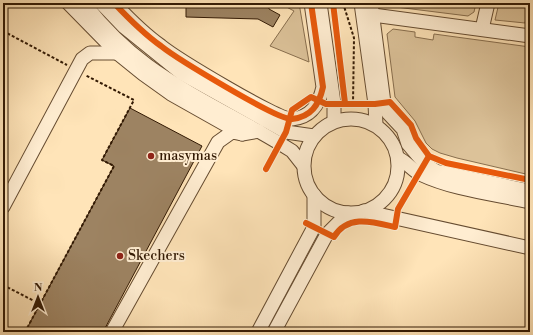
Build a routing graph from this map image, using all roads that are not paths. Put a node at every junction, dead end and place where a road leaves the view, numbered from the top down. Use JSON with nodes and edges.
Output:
{"nodes":[{"id":1,"x":84,"y":3,"type":"edge"},
{"id":2,"x":101,"y":3,"type":"edge"},
{"id":3,"x":114,"y":3,"type":"edge"},
{"id":4,"x":311,"y":3,"type":"edge"},
{"id":5,"x":320,"y":3,"type":"edge"},
{"id":6,"x":361,"y":3,"type":"edge"},
{"id":7,"x":488,"y":3,"type":"edge"},
{"id":8,"x":66,"y":4,"type":"edge"},
{"id":9,"x":372,"y":9,"type":"edge"},
{"id":10,"x":93,"y":29,"type":"junction"},
{"id":11,"x":482,"y":29,"type":"junction"},
{"id":12,"x":530,"y":35,"type":"edge"},
{"id":13,"x":90,"y":53,"type":"junction"},
{"id":14,"x":116,"y":53,"type":"junction"},
{"id":15,"x":325,"y":71,"type":"junction"},
{"id":16,"x":381,"y":71,"type":"junction"},
{"id":17,"x":372,"y":82,"type":"junction"},
{"id":18,"x":261,"y":106,"type":"junction"},
{"id":19,"x":268,"y":121,"type":"junction"},
{"id":20,"x":334,"y":122,"type":"junction"},
{"id":21,"x":376,"y":125,"type":"junction"},
{"id":22,"x":259,"y":131,"type":"junction"},
{"id":23,"x":242,"y":134,"type":"junction"},
{"id":24,"x":314,"y":136,"type":"junction"},
{"id":25,"x":398,"y":158,"type":"junction"},
{"id":26,"x":304,"y":165,"type":"junction"},
{"id":27,"x":468,"y":178,"type":"junction"},
{"id":28,"x":450,"y":185,"type":"junction"},
{"id":29,"x":530,"y":191,"type":"edge"},
{"id":30,"x":314,"y":195,"type":"junction"},
{"id":31,"x":530,"y":202,"type":"edge"},
{"id":32,"x":3,"y":207,"type":"edge"},
{"id":33,"x":364,"y":211,"type":"junction"},
{"id":34,"x":348,"y":213,"type":"junction"},
{"id":35,"x":530,"y":248,"type":"edge"},
{"id":36,"x":112,"y":332,"type":"edge"},
{"id":37,"x":258,"y":332,"type":"edge"},
{"id":38,"x":274,"y":332,"type":"edge"}],
"edges":[{"from":1,"to":22,"type":"street"},
{"from":2,"to":19,"type":"street"},
{"from":3,"to":18,"type":"street"},
{"from":4,"to":15,"type":"street"},
{"from":5,"to":15,"type":"street"},
{"from":6,"to":17,"type":"street"},
{"from":7,"to":11,"type":"street"},
{"from":8,"to":10,"type":"street"},
{"from":9,"to":11,"type":"street"},
{"from":9,"to":16,"type":"street"},
{"from":10,"to":13,"type":"street"},
{"from":10,"to":14,"type":"street"},
{"from":11,"to":12,"type":"street"},
{"from":13,"to":14,"type":"street"},
{"from":13,"to":32,"type":"street"},
{"from":14,"to":23,"type":"street"},
{"from":15,"to":18,"type":"street"},
{"from":15,"to":20,"type":"street"},
{"from":16,"to":17,"type":"street"},
{"from":16,"to":27,"type":"street"},
{"from":17,"to":21,"type":"street"},
{"from":18,"to":19,"type":"street"},
{"from":19,"to":24,"type":"street"},
{"from":20,"to":21,"type":"street"},
{"from":20,"to":24,"type":"street"},
{"from":21,"to":25,"type":"street"},
{"from":22,"to":23,"type":"street"},
{"from":22,"to":26,"type":"street"},
{"from":23,"to":36,"type":"street"},
{"from":24,"to":26,"type":"street"},
{"from":25,"to":28,"type":"street"},
{"from":25,"to":33,"type":"street"},
{"from":26,"to":30,"type":"street"},
{"from":27,"to":28,"type":"street"},
{"from":27,"to":29,"type":"street"},
{"from":28,"to":31,"type":"street"},
{"from":30,"to":34,"type":"street"},
{"from":30,"to":37,"type":"street"},
{"from":33,"to":34,"type":"street"},
{"from":33,"to":35,"type":"street"},
{"from":34,"to":38,"type":"street"}]}
